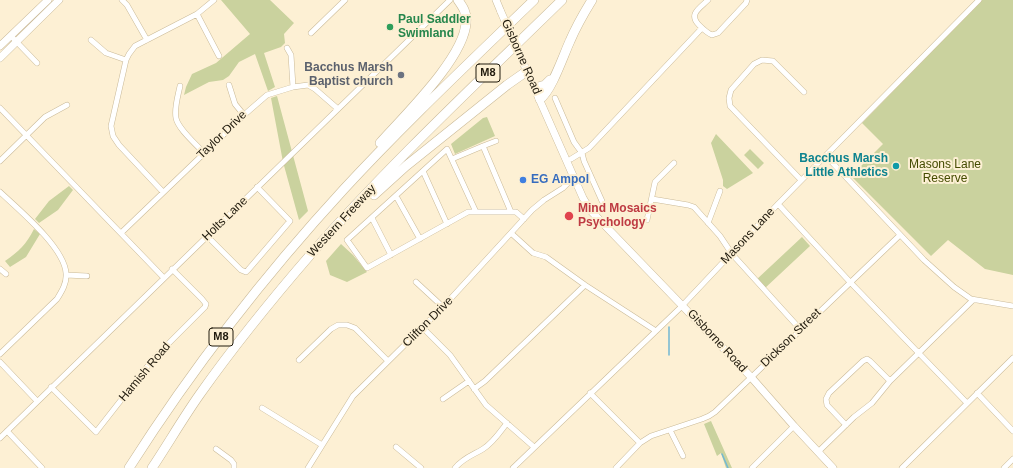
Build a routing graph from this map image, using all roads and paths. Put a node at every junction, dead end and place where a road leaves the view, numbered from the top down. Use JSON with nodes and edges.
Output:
{"nodes":[{"id":1,"x":48,"y":0,"type":"edge"},
{"id":2,"x":122,"y":0,"type":"edge"},
{"id":3,"x":214,"y":0,"type":"edge"},
{"id":4,"x":345,"y":0,"type":"edge"},
{"id":5,"x":450,"y":0,"type":"edge"},
{"id":6,"x":458,"y":0,"type":"edge"},
{"id":7,"x":496,"y":0,"type":"edge"},
{"id":8,"x":534,"y":0,"type":"edge"},
{"id":9,"x":562,"y":0,"type":"edge"},
{"id":10,"x":592,"y":0,"type":"edge"},
{"id":11,"x":708,"y":0,"type":"edge"},
{"id":12,"x":748,"y":0,"type":"edge"},
{"id":13,"x":979,"y":0,"type":"edge"},
{"id":14,"x":56,"y":1,"type":"edge"},
{"id":15,"x":198,"y":14,"type":"junction"},
{"id":16,"x":702,"y":28,"type":"junction"},
{"id":17,"x":311,"y":33,"type":"dead end"},
{"id":18,"x":11,"y":36,"type":"junction"},
{"id":19,"x":91,"y":40,"type":"dead end"},
{"id":20,"x":147,"y":40,"type":"junction"},
{"id":21,"x":17,"y":42,"type":"junction"},
{"id":22,"x":0,"y":46,"type":"edge"},
{"id":23,"x":287,"y":48,"type":"dead end"},
{"id":24,"x":219,"y":56,"type":"dead end"},
{"id":25,"x":0,"y":58,"type":"edge"},
{"id":26,"x":126,"y":60,"type":"junction"},
{"id":27,"x":37,"y":63,"type":"dead end"},
{"id":28,"x":527,"y":71,"type":"junction"},
{"id":29,"x":555,"y":74,"type":"junction"},
{"id":30,"x":229,"y":84,"type":"dead end"},
{"id":31,"x":180,"y":86,"type":"dead end"},
{"id":32,"x":293,"y":87,"type":"junction"},
{"id":33,"x":535,"y":88,"type":"junction"},
{"id":34,"x":804,"y":92,"type":"dead end"},
{"id":35,"x":555,"y":98,"type":"dead end"},
{"id":36,"x":540,"y":99,"type":"junction"},
{"id":37,"x":67,"y":105,"type":"dead end"},
{"id":38,"x":0,"y":108,"type":"edge"},
{"id":39,"x":338,"y":109,"type":"junction"},
{"id":40,"x":244,"y":115,"type":"junction"},
{"id":41,"x":27,"y":135,"type":"junction"},
{"id":42,"x":496,"y":141,"type":"dead end"},
{"id":43,"x":483,"y":146,"type":"junction"},
{"id":44,"x":204,"y":153,"type":"junction"},
{"id":45,"x":582,"y":153,"type":"junction"},
{"id":46,"x":826,"y":156,"type":"junction"},
{"id":47,"x":452,"y":160,"type":"junction"},
{"id":48,"x":569,"y":160,"type":"junction"},
{"id":49,"x":0,"y":161,"type":"edge"},
{"id":50,"x":674,"y":163,"type":"dead end"},
{"id":51,"x":423,"y":171,"type":"junction"},
{"id":52,"x":578,"y":179,"type":"junction"},
{"id":53,"x":802,"y":180,"type":"junction"},
{"id":54,"x":257,"y":187,"type":"junction"},
{"id":55,"x":720,"y":191,"type":"dead end"},
{"id":56,"x":0,"y":192,"type":"edge"},
{"id":57,"x":163,"y":192,"type":"junction"},
{"id":58,"x":396,"y":196,"type":"junction"},
{"id":59,"x":652,"y":199,"type":"junction"},
{"id":60,"x":602,"y":201,"type":"dead end"},
{"id":61,"x":778,"y":204,"type":"junction"},
{"id":62,"x":476,"y":212,"type":"junction"},
{"id":63,"x":511,"y":212,"type":"junction"},
{"id":64,"x":323,"y":213,"type":"junction"},
{"id":65,"x":372,"y":218,"type":"junction"},
{"id":66,"x":524,"y":219,"type":"junction"},
{"id":67,"x":647,"y":220,"type":"dead end"},
{"id":68,"x":708,"y":223,"type":"junction"},
{"id":69,"x":447,"y":224,"type":"junction"},
{"id":70,"x":120,"y":233,"type":"junction"},
{"id":71,"x":511,"y":233,"type":"junction"},
{"id":72,"x":900,"y":235,"type":"junction"},
{"id":73,"x":207,"y":236,"type":"junction"},
{"id":74,"x":420,"y":239,"type":"junction"},
{"id":75,"x":312,"y":253,"type":"junction"},
{"id":76,"x":732,"y":254,"type":"junction"},
{"id":77,"x":391,"y":255,"type":"junction"},
{"id":78,"x":0,"y":269,"type":"edge"},
{"id":79,"x":172,"y":269,"type":"junction"},
{"id":80,"x":6,"y":274,"type":"dead end"},
{"id":81,"x":66,"y":274,"type":"junction"},
{"id":82,"x":87,"y":276,"type":"dead end"},
{"id":83,"x":164,"y":278,"type":"junction"},
{"id":84,"x":416,"y":282,"type":"dead end"},
{"id":85,"x":850,"y":282,"type":"junction"},
{"id":86,"x":585,"y":285,"type":"junction"},
{"id":87,"x":973,"y":300,"type":"junction"},
{"id":88,"x":683,"y":305,"type":"junction"},
{"id":89,"x":1013,"y":306,"type":"edge"},
{"id":90,"x":443,"y":307,"type":"junction"},
{"id":91,"x":423,"y":328,"type":"junction"},
{"id":92,"x":800,"y":329,"type":"junction"},
{"id":93,"x":656,"y":331,"type":"junction"},
{"id":94,"x":0,"y":354,"type":"edge"},
{"id":95,"x":918,"y":354,"type":"junction"},
{"id":96,"x":1013,"y":358,"type":"edge"},
{"id":97,"x":299,"y":360,"type":"dead end"},
{"id":98,"x":388,"y":361,"type":"junction"},
{"id":99,"x":0,"y":362,"type":"edge"},
{"id":100,"x":751,"y":377,"type":"junction"},
{"id":101,"x":469,"y":381,"type":"junction"},
{"id":102,"x":890,"y":381,"type":"junction"},
{"id":103,"x":52,"y":387,"type":"junction"},
{"id":104,"x":474,"y":389,"type":"junction"},
{"id":105,"x":590,"y":393,"type":"junction"},
{"id":106,"x":977,"y":393,"type":"junction"},
{"id":107,"x":443,"y":400,"type":"dead end"},
{"id":108,"x":37,"y":402,"type":"junction"},
{"id":109,"x":967,"y":403,"type":"junction"},
{"id":110,"x":262,"y":408,"type":"dead end"},
{"id":111,"x":507,"y":423,"type":"junction"},
{"id":112,"x":846,"y":425,"type":"junction"},
{"id":113,"x":794,"y":426,"type":"junction"},
{"id":114,"x":670,"y":430,"type":"junction"},
{"id":115,"x":7,"y":431,"type":"junction"},
{"id":116,"x":1013,"y":431,"type":"edge"},
{"id":117,"x":0,"y":438,"type":"edge"},
{"id":118,"x":640,"y":443,"type":"junction"},
{"id":119,"x":322,"y":445,"type":"junction"},
{"id":120,"x":396,"y":447,"type":"dead end"},
{"id":121,"x":534,"y":447,"type":"junction"},
{"id":122,"x":216,"y":449,"type":"dead end"},
{"id":123,"x":818,"y":452,"type":"junction"},
{"id":124,"x":683,"y":456,"type":"dead end"},
{"id":125,"x":1013,"y":459,"type":"edge"},
{"id":126,"x":619,"y":467,"type":"edge"},
{"id":127,"x":42,"y":468,"type":"edge"},
{"id":128,"x":128,"y":468,"type":"edge"},
{"id":129,"x":152,"y":468,"type":"edge"},
{"id":130,"x":234,"y":468,"type":"edge"},
{"id":131,"x":308,"y":468,"type":"edge"},
{"id":132,"x":421,"y":468,"type":"edge"},
{"id":133,"x":455,"y":468,"type":"edge"},
{"id":134,"x":513,"y":468,"type":"edge"},
{"id":135,"x":752,"y":468,"type":"edge"},
{"id":136,"x":833,"y":468,"type":"edge"},
{"id":137,"x":902,"y":468,"type":"edge"},
{"id":138,"x":1004,"y":468,"type":"edge"}],
"edges":[{"from":1,"to":18,"type":"main road"},
{"from":2,"to":20,"type":"street"},
{"from":3,"to":15,"type":"street"},
{"from":4,"to":17,"type":"street"},
{"from":5,"to":39,"type":"street","name":"Holts Lane"},
{"from":6,"to":64,"type":"highway"},
{"from":7,"to":28,"type":"main road","name":"Gisborne Road","bridge":true},
{"from":8,"to":64,"type":"highway","name":"Western Freeway","number":"M8"},
{"from":9,"to":75,"type":"highway","name":"Western Freeway","number":"M8"},
{"from":10,"to":29,"type":"highway"},
{"from":11,"to":16,"type":"street"},
{"from":12,"to":16,"type":"street"},
{"from":13,"to":46,"type":"street","name":"Masons Lane"},
{"from":14,"to":21,"type":"main road"},
{"from":15,"to":20,"type":"street"},
{"from":15,"to":24,"type":"street"},
{"from":16,"to":45,"type":"street"},
{"from":18,"to":21,"type":"street"},
{"from":18,"to":22,"type":"main road"},
{"from":19,"to":26,"type":"street"},
{"from":20,"to":26,"type":"street"},
{"from":21,"to":25,"type":"main road"},
{"from":21,"to":27,"type":"street"},
{"from":23,"to":32,"type":"street"},
{"from":26,"to":57,"type":"street"},
{"from":28,"to":33,"type":"main road","name":"Gisborne Road"},
{"from":28,"to":75,"type":"highway"},
{"from":29,"to":33,"type":"highway"},
{"from":29,"to":36,"type":"highway"},
{"from":30,"to":40,"type":"street"},
{"from":31,"to":44,"type":"street"},
{"from":32,"to":39,"type":"street","name":"Taylor Drive"},
{"from":32,"to":40,"type":"street","name":"Taylor Drive"},
{"from":33,"to":36,"type":"main road","name":"Gisborne Road"},
{"from":34,"to":53,"type":"street"},
{"from":35,"to":45,"type":"street"},
{"from":36,"to":48,"type":"main road","name":"Gisborne Road"},
{"from":37,"to":41,"type":"street"},
{"from":38,"to":41,"type":"street"},
{"from":39,"to":54,"type":"street","name":"Holts Lane"},
{"from":40,"to":44,"type":"street","name":"Taylor Drive"},
{"from":41,"to":49,"type":"street"},
{"from":41,"to":70,"type":"street"},
{"from":42,"to":43,"type":"street"},
{"from":43,"to":47,"type":"street"},
{"from":43,"to":63,"type":"street"},
{"from":44,"to":57,"type":"street","name":"Taylor Drive"},
{"from":45,"to":48,"type":"street"},
{"from":45,"to":60,"type":"street"},
{"from":46,"to":53,"type":"street","name":"Masons Lane"},
{"from":46,"to":72,"type":"street"},
{"from":47,"to":51,"type":"street"},
{"from":47,"to":62,"type":"street"},
{"from":48,"to":52,"type":"main road","name":"Gisborne Road"},
{"from":50,"to":59,"type":"street"},
{"from":51,"to":58,"type":"street"},
{"from":51,"to":69,"type":"street"},
{"from":52,"to":66,"type":"street","name":"Clifton Drive"},
{"from":52,"to":88,"type":"main road","name":"Gisborne Road"},
{"from":53,"to":61,"type":"street","name":"Masons Lane"},
{"from":54,"to":73,"type":"street","name":"Holts Lane"},
{"from":54,"to":73,"type":"street"},
{"from":55,"to":68,"type":"street"},
{"from":56,"to":81,"type":"street"},
{"from":57,"to":70,"type":"street","name":"Taylor Drive"},
{"from":58,"to":65,"type":"street"},
{"from":58,"to":74,"type":"street"},
{"from":59,"to":67,"type":"street"},
{"from":59,"to":68,"type":"street"},
{"from":61,"to":76,"type":"street","name":"Masons Lane"},
{"from":61,"to":85,"type":"street"},
{"from":62,"to":63,"type":"street"},
{"from":62,"to":69,"type":"street"},
{"from":63,"to":66,"type":"street"},
{"from":64,"to":128,"type":"highway","name":"Western Freeway","number":"M8"},
{"from":65,"to":77,"type":"street"},
{"from":65,"to":77,"type":"street"},
{"from":66,"to":71,"type":"street","name":"Clifton Drive"},
{"from":68,"to":76,"type":"street"},
{"from":69,"to":74,"type":"street"},
{"from":70,"to":83,"type":"street"},
{"from":71,"to":86,"type":"street"},
{"from":71,"to":90,"type":"street","name":"Clifton Drive"},
{"from":72,"to":85,"type":"street","name":"Dickson Street"},
{"from":72,"to":87,"type":"street"},
{"from":73,"to":79,"type":"street","name":"Holts Lane"},
{"from":74,"to":77,"type":"street"},
{"from":75,"to":129,"type":"highway","name":"Western Freeway","number":"M8"},
{"from":76,"to":88,"type":"street","name":"Masons Lane"},
{"from":76,"to":92,"type":"street"},
{"from":78,"to":80,"type":"street"},
{"from":79,"to":83,"type":"street","name":"Holts Lane"},
{"from":79,"to":103,"type":"street","name":"Hamish Road"},
{"from":81,"to":82,"type":"street"},
{"from":81,"to":94,"type":"street"},
{"from":83,"to":103,"type":"street","name":"Holts Lane"},
{"from":84,"to":90,"type":"street"},
{"from":85,"to":92,"type":"street","name":"Dickson Street"},
{"from":85,"to":95,"type":"street"},
{"from":86,"to":93,"type":"street"},
{"from":86,"to":104,"type":"street"},
{"from":87,"to":89,"type":"street"},
{"from":87,"to":95,"type":"street"},
{"from":88,"to":93,"type":"street","name":"Masons Lane"},
{"from":88,"to":100,"type":"main road","name":"Gisborne Road"},
{"from":90,"to":91,"type":"street","name":"Clifton Drive"},
{"from":91,"to":98,"type":"street","name":"Clifton Drive"},
{"from":91,"to":101,"type":"street"},
{"from":92,"to":100,"type":"street","name":"Dickson Street"},
{"from":93,"to":105,"type":"street","name":"Masons Lane"},
{"from":95,"to":102,"type":"street"},
{"from":95,"to":109,"type":"street"},
{"from":96,"to":106,"type":"street"},
{"from":97,"to":98,"type":"street"},
{"from":98,"to":119,"type":"street","name":"Clifton Drive"},
{"from":99,"to":108,"type":"street"},
{"from":100,"to":113,"type":"main road","name":"Gisborne Road"},
{"from":100,"to":114,"type":"street","name":"Dickson Street"},
{"from":101,"to":104,"type":"street"},
{"from":101,"to":107,"type":"street"},
{"from":102,"to":112,"type":"street"},
{"from":102,"to":112,"type":"street"},
{"from":103,"to":108,"type":"street","name":"Holts Lane"},
{"from":104,"to":111,"type":"street"},
{"from":105,"to":118,"type":"street"},
{"from":105,"to":121,"type":"street","name":"Masons Lane"},
{"from":106,"to":109,"type":"street"},
{"from":106,"to":116,"type":"street"},
{"from":108,"to":115,"type":"street","name":"Holts Lane"},
{"from":109,"to":137,"type":"street"},
{"from":110,"to":119,"type":"street"},
{"from":111,"to":121,"type":"street"},
{"from":111,"to":133,"type":"street"},
{"from":112,"to":123,"type":"street"},
{"from":113,"to":123,"type":"main road","name":"Gisborne Road"},
{"from":113,"to":135,"type":"street"},
{"from":114,"to":118,"type":"street","name":"Dickson Street"},
{"from":114,"to":124,"type":"street"},
{"from":115,"to":117,"type":"street","name":"Holts Lane"},
{"from":115,"to":127,"type":"street"},
{"from":118,"to":126,"type":"street","name":"Dickson Street"},
{"from":119,"to":131,"type":"street","name":"Clifton Drive"},
{"from":120,"to":132,"type":"street"},
{"from":121,"to":134,"type":"street","name":"Masons Lane"},
{"from":122,"to":130,"type":"street"},
{"from":123,"to":136,"type":"main road","name":"Gisborne Road"},
{"from":125,"to":138,"type":"street"}]}
